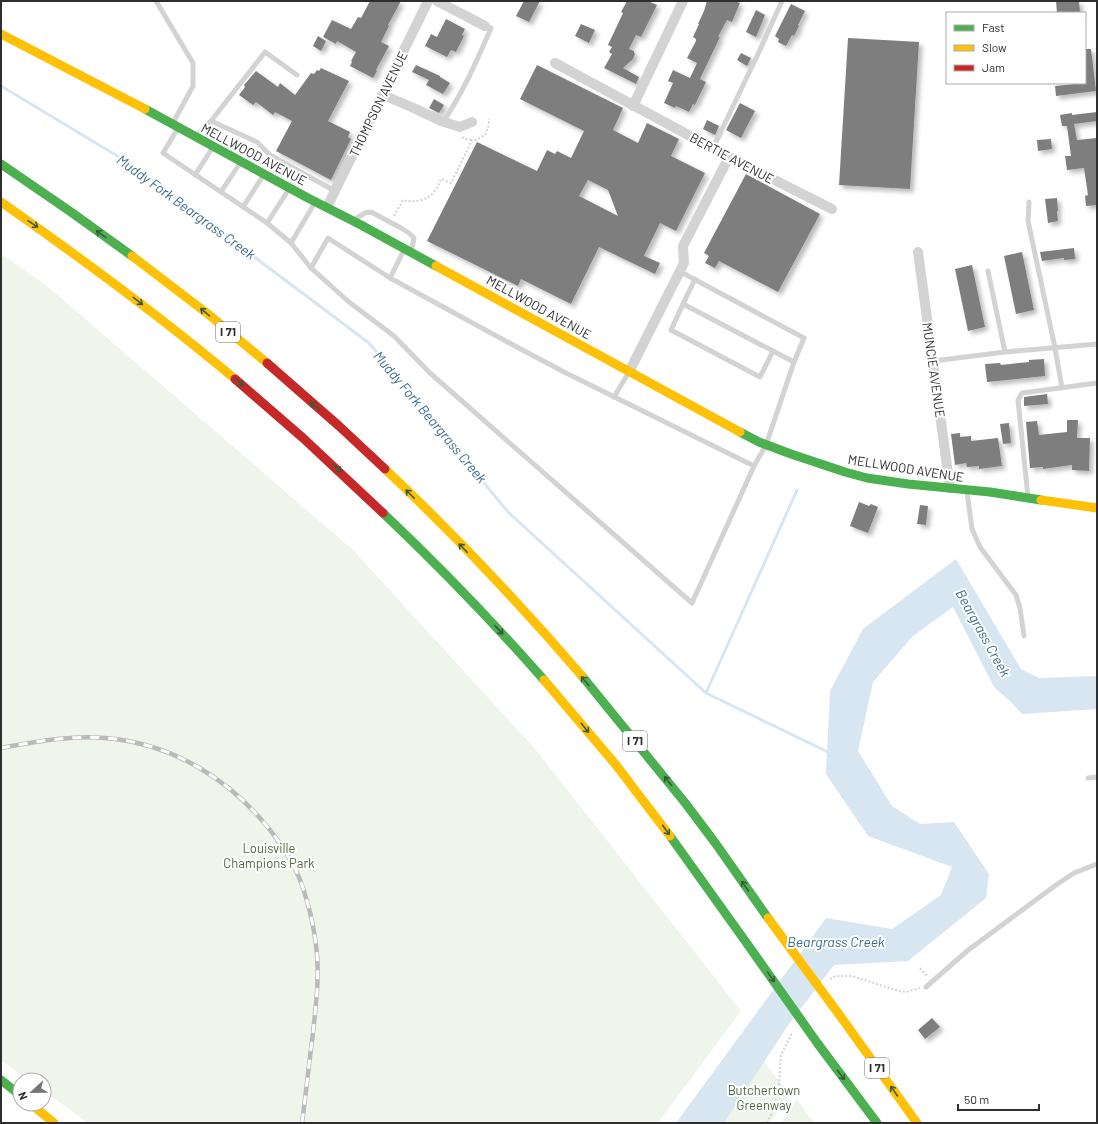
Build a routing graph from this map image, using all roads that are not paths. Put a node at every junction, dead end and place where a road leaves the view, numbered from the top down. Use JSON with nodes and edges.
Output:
{"nodes":[{"id":1,"x":156,"y":1,"type":"edge"},
{"id":2,"x":428,"y":1,"type":"edge"},
{"id":3,"x":437,"y":1,"type":"edge"},
{"id":4,"x":684,"y":1,"type":"edge"},
{"id":5,"x":782,"y":1,"type":"edge"},
{"id":6,"x":485,"y":26,"type":"joint"},
{"id":7,"x":1,"y":34,"type":"edge"},
{"id":8,"x":555,"y":63,"type":"dead end"},
{"id":9,"x":297,"y":76,"type":"dead end"},
{"id":10,"x":383,"y":95,"type":"junction"},
{"id":11,"x":633,"y":106,"type":"junction"},
{"id":12,"x":211,"y":121,"type":"junction"},
{"id":13,"x":443,"y":122,"type":"junction"},
{"id":14,"x":472,"y":122,"type":"dead end"},
{"id":15,"x":175,"y":126,"type":"junction"},
{"id":16,"x":196,"y":137,"type":"junction"},
{"id":17,"x":214,"y":147,"type":"junction"},
{"id":18,"x":713,"y":148,"type":"junction"},
{"id":19,"x":728,"y":157,"type":"junction"},
{"id":20,"x":241,"y":162,"type":"junction"},
{"id":21,"x":1,"y":164,"type":"edge"},
{"id":22,"x":264,"y":174,"type":"junction"},
{"id":23,"x":195,"y":175,"type":"junction"},
{"id":24,"x":290,"y":188,"type":"junction"},
{"id":25,"x":335,"y":191,"type":"junction"},
{"id":26,"x":221,"y":192,"type":"junction"},
{"id":27,"x":315,"y":201,"type":"junction"},
{"id":28,"x":1,"y":202,"type":"edge"},
{"id":29,"x":1029,"y":202,"type":"dead end"},
{"id":30,"x":243,"y":207,"type":"junction"},
{"id":31,"x":327,"y":207,"type":"junction"},
{"id":32,"x":832,"y":209,"type":"dead end"},
{"id":33,"x":353,"y":221,"type":"junction"},
{"id":34,"x":267,"y":223,"type":"junction"},
{"id":35,"x":291,"y":243,"type":"junction"},
{"id":36,"x":408,"y":250,"type":"junction"},
{"id":37,"x":918,"y":252,"type":"dead end"},
{"id":38,"x":311,"y":268,"type":"junction"},
{"id":39,"x":680,"y":271,"type":"junction"},
{"id":40,"x":988,"y":271,"type":"dead end"},
{"id":41,"x":390,"y":278,"type":"junction"},
{"id":42,"x":695,"y":279,"type":"junction"},
{"id":43,"x":683,"y":304,"type":"junction"},
{"id":44,"x":1097,"y":344,"type":"edge"},
{"id":45,"x":1055,"y":348,"type":"junction"},
{"id":46,"x":773,"y":351,"type":"junction"},
{"id":47,"x":1005,"y":352,"type":"junction"},
{"id":48,"x":932,"y":361,"type":"junction"},
{"id":49,"x":794,"y":362,"type":"junction"},
{"id":50,"x":629,"y":372,"type":"junction"},
{"id":51,"x":1097,"y":384,"type":"edge"},
{"id":52,"x":1062,"y":388,"type":"junction"},
{"id":53,"x":614,"y":397,"type":"junction"},
{"id":54,"x":766,"y":444,"type":"junction"},
{"id":55,"x":754,"y":466,"type":"junction"},
{"id":56,"x":950,"y":488,"type":"junction"},
{"id":57,"x":967,"y":491,"type":"junction"},
{"id":58,"x":1028,"y":498,"type":"junction"},
{"id":59,"x":1097,"y":508,"type":"edge"},
{"id":60,"x":1024,"y":636,"type":"dead end"},
{"id":61,"x":1097,"y":777,"type":"edge"},
{"id":62,"x":1088,"y":778,"type":"dead end"},
{"id":63,"x":1097,"y":864,"type":"edge"},
{"id":64,"x":926,"y":987,"type":"road end"},
{"id":65,"x":1,"y":1080,"type":"edge"},
{"id":66,"x":12,"y":1089,"type":"edge"},
{"id":67,"x":41,"y":1112,"type":"edge"},
{"id":68,"x":54,"y":1123,"type":"edge"},
{"id":69,"x":877,"y":1123,"type":"edge"},
{"id":70,"x":917,"y":1123,"type":"edge"}],
"edges":[{"from":1,"to":15,"type":"lane"},
{"from":2,"to":10,"type":"street","name":"THOMPSON AVENUE"},
{"from":3,"to":6,"type":"street"},
{"from":4,"to":11,"type":"street"},
{"from":5,"to":18,"type":"lane"},
{"from":6,"to":13,"type":"lane"},
{"from":7,"to":15,"type":"main road","name":"MELLWOOD AVENUE"},
{"from":8,"to":11,"type":"street","name":"BERTIE AVENUE"},
{"from":9,"to":12,"type":"lane"},
{"from":10,"to":13,"type":"street"},
{"from":10,"to":25,"type":"street","name":"THOMPSON AVENUE"},
{"from":11,"to":18,"type":"street","name":"BERTIE AVENUE"},
{"from":12,"to":16,"type":"lane"},
{"from":12,"to":25,"type":"lane"},
{"from":13,"to":14,"type":"street"},
{"from":15,"to":16,"type":"main road","name":"MELLWOOD AVENUE"},
{"from":15,"to":23,"type":"lane"},
{"from":16,"to":17,"type":"main road","name":"MELLWOOD AVENUE"},
{"from":17,"to":20,"type":"main road","name":"MELLWOOD AVENUE"},
{"from":17,"to":23,"type":"lane"},
{"from":18,"to":19,"type":"street","name":"BERTIE AVENUE"},
{"from":19,"to":32,"type":"street","name":"BERTIE AVENUE"},
{"from":19,"to":39,"type":"street"},
{"from":20,"to":22,"type":"main road","name":"MELLWOOD AVENUE"},
{"from":20,"to":26,"type":"lane"},
{"from":70,"to":21,"type":"main road","number":"I 71","one_way":true,"bridge":true},
{"from":22,"to":24,"type":"main road","name":"MELLWOOD AVENUE"},
{"from":22,"to":30,"type":"lane"},
{"from":23,"to":26,"type":"lane"},
{"from":24,"to":27,"type":"main road","name":"MELLWOOD AVENUE"},
{"from":24,"to":34,"type":"lane"},
{"from":25,"to":31,"type":"street","name":"THOMPSON AVENUE"},
{"from":26,"to":30,"type":"lane"},
{"from":27,"to":31,"type":"main road","name":"MELLWOOD AVENUE"},
{"from":27,"to":35,"type":"lane"},
{"from":28,"to":69,"type":"main road","number":"I 71","one_way":true,"bridge":true},
{"from":29,"to":45,"type":"lane"},
{"from":30,"to":34,"type":"lane"},
{"from":31,"to":33,"type":"main road","name":"MELLWOOD AVENUE"},
{"from":33,"to":36,"type":"main road","name":"MELLWOOD AVENUE"},
{"from":33,"to":36,"type":"lane"},
{"from":34,"to":35,"type":"lane"},
{"from":35,"to":38,"type":"lane"},
{"from":36,"to":41,"type":"lane"},
{"from":36,"to":50,"type":"main road","name":"MELLWOOD AVENUE"},
{"from":37,"to":48,"type":"street","name":"MUNCIE AVENUE"},
{"from":38,"to":41,"type":"lane"},
{"from":38,"to":55,"type":"lane"},
{"from":39,"to":42,"type":"lane"},
{"from":39,"to":50,"type":"street"},
{"from":40,"to":47,"type":"lane"},
{"from":41,"to":53,"type":"lane"},
{"from":42,"to":43,"type":"lane"},
{"from":42,"to":49,"type":"lane"},
{"from":43,"to":46,"type":"lane"},
{"from":43,"to":46,"type":"lane"},
{"from":44,"to":45,"type":"lane"},
{"from":45,"to":47,"type":"lane"},
{"from":45,"to":52,"type":"lane"},
{"from":46,"to":49,"type":"lane"},
{"from":47,"to":48,"type":"lane"},
{"from":48,"to":56,"type":"street","name":"MUNCIE AVENUE"},
{"from":49,"to":54,"type":"lane"},
{"from":50,"to":53,"type":"lane"},
{"from":50,"to":54,"type":"main road","name":"MELLWOOD AVENUE"},
{"from":51,"to":52,"type":"lane"},
{"from":52,"to":58,"type":"lane"},
{"from":53,"to":55,"type":"lane"},
{"from":54,"to":55,"type":"lane"},
{"from":54,"to":56,"type":"main road","name":"MELLWOOD AVENUE"},
{"from":56,"to":57,"type":"main road","name":"MELLWOOD AVENUE"},
{"from":57,"to":58,"type":"main road","name":"MELLWOOD AVENUE"},
{"from":57,"to":60,"type":"lane"},
{"from":58,"to":59,"type":"main road","name":"MELLWOOD AVENUE"},
{"from":61,"to":62,"type":"lane"},
{"from":63,"to":64,"type":"lane"},
{"from":65,"to":66,"type":"main road"},
{"from":67,"to":68,"type":"main road"}]}
